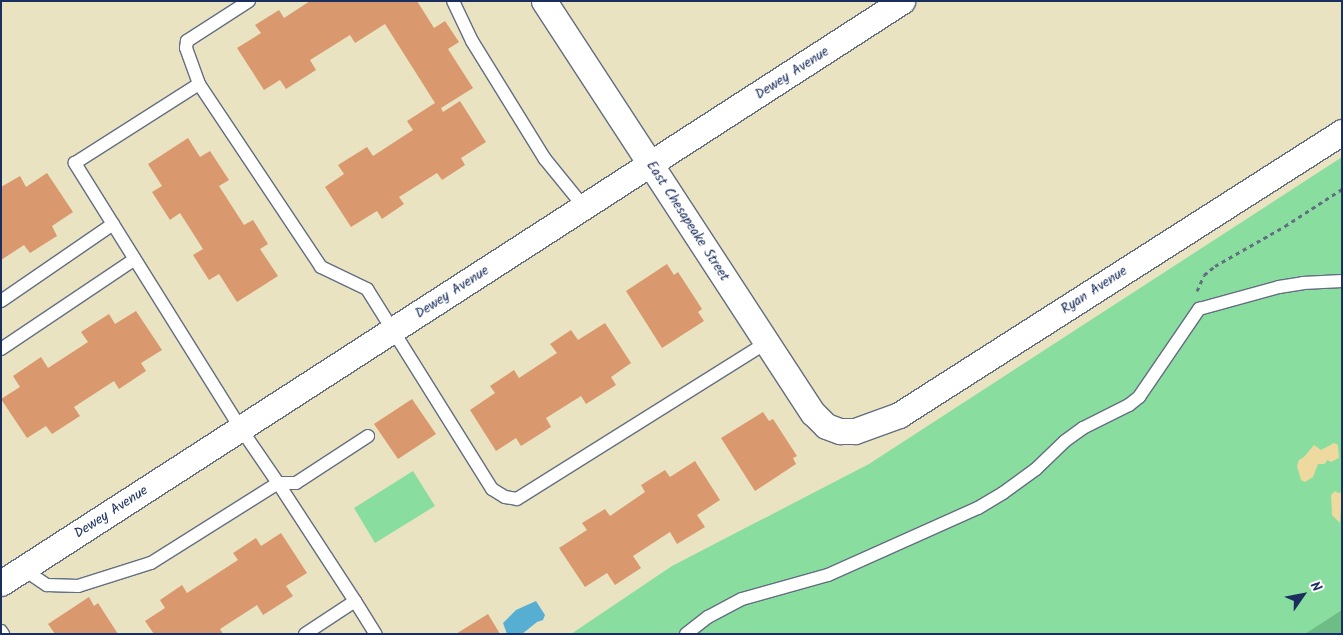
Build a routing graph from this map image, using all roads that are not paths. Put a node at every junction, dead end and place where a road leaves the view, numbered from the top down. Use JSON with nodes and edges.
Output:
{"nodes":[{"id":1,"x":249,"y":1,"type":"edge"},
{"id":2,"x":453,"y":1,"type":"edge"},
{"id":3,"x":544,"y":1,"type":"edge"},
{"id":4,"x":902,"y":1,"type":"edge"},
{"id":5,"x":199,"y":84,"type":"junction"},
{"id":6,"x":1342,"y":132,"type":"edge"},
{"id":7,"x":650,"y":164,"type":"junction"},
{"id":8,"x":584,"y":207,"type":"junction"},
{"id":9,"x":113,"y":224,"type":"junction"},
{"id":10,"x":135,"y":259,"type":"junction"},
{"id":11,"x":1342,"y":281,"type":"edge"},
{"id":12,"x":1,"y":301,"type":"edge"},
{"id":13,"x":394,"y":330,"type":"junction"},
{"id":14,"x":767,"y":342,"type":"junction"},
{"id":15,"x":1,"y":349,"type":"edge"},
{"id":16,"x":241,"y":428,"type":"junction"},
{"id":17,"x":840,"y":430,"type":"joint"},
{"id":18,"x":368,"y":436,"type":"dead end"},
{"id":19,"x":278,"y":483,"type":"junction"},
{"id":20,"x":23,"y":569,"type":"junction"},
{"id":21,"x":1,"y":583,"type":"edge"},
{"id":22,"x":355,"y":601,"type":"junction"},
{"id":23,"x":305,"y":634,"type":"edge"},
{"id":24,"x":376,"y":634,"type":"edge"},
{"id":25,"x":686,"y":634,"type":"edge"}],
"edges":[{"from":1,"to":5,"type":"lane"},
{"from":2,"to":8,"type":"lane"},
{"from":3,"to":7,"type":"street","name":"East Chesapeake Street"},
{"from":4,"to":7,"type":"street","name":"Dewey Avenue"},
{"from":5,"to":9,"type":"lane"},
{"from":5,"to":13,"type":"lane"},
{"from":6,"to":17,"type":"street","name":"Ryan Avenue"},
{"from":7,"to":8,"type":"street","name":"Dewey Avenue"},
{"from":7,"to":14,"type":"street","name":"East Chesapeake Street"},
{"from":8,"to":13,"type":"street","name":"Dewey Avenue"},
{"from":9,"to":10,"type":"lane"},
{"from":9,"to":12,"type":"lane"},
{"from":10,"to":15,"type":"lane"},
{"from":10,"to":16,"type":"lane"},
{"from":11,"to":25,"type":"lane"},
{"from":13,"to":14,"type":"lane"},
{"from":13,"to":16,"type":"street","name":"Dewey Avenue"},
{"from":14,"to":17,"type":"street","name":"East Chesapeake Street"},
{"from":16,"to":19,"type":"lane"},
{"from":16,"to":20,"type":"street","name":"Dewey Avenue"},
{"from":18,"to":19,"type":"lane"},
{"from":19,"to":20,"type":"lane"},
{"from":19,"to":22,"type":"lane"},
{"from":20,"to":21,"type":"street","name":"Dewey Avenue"},
{"from":22,"to":23,"type":"lane"},
{"from":22,"to":24,"type":"lane"}]}
